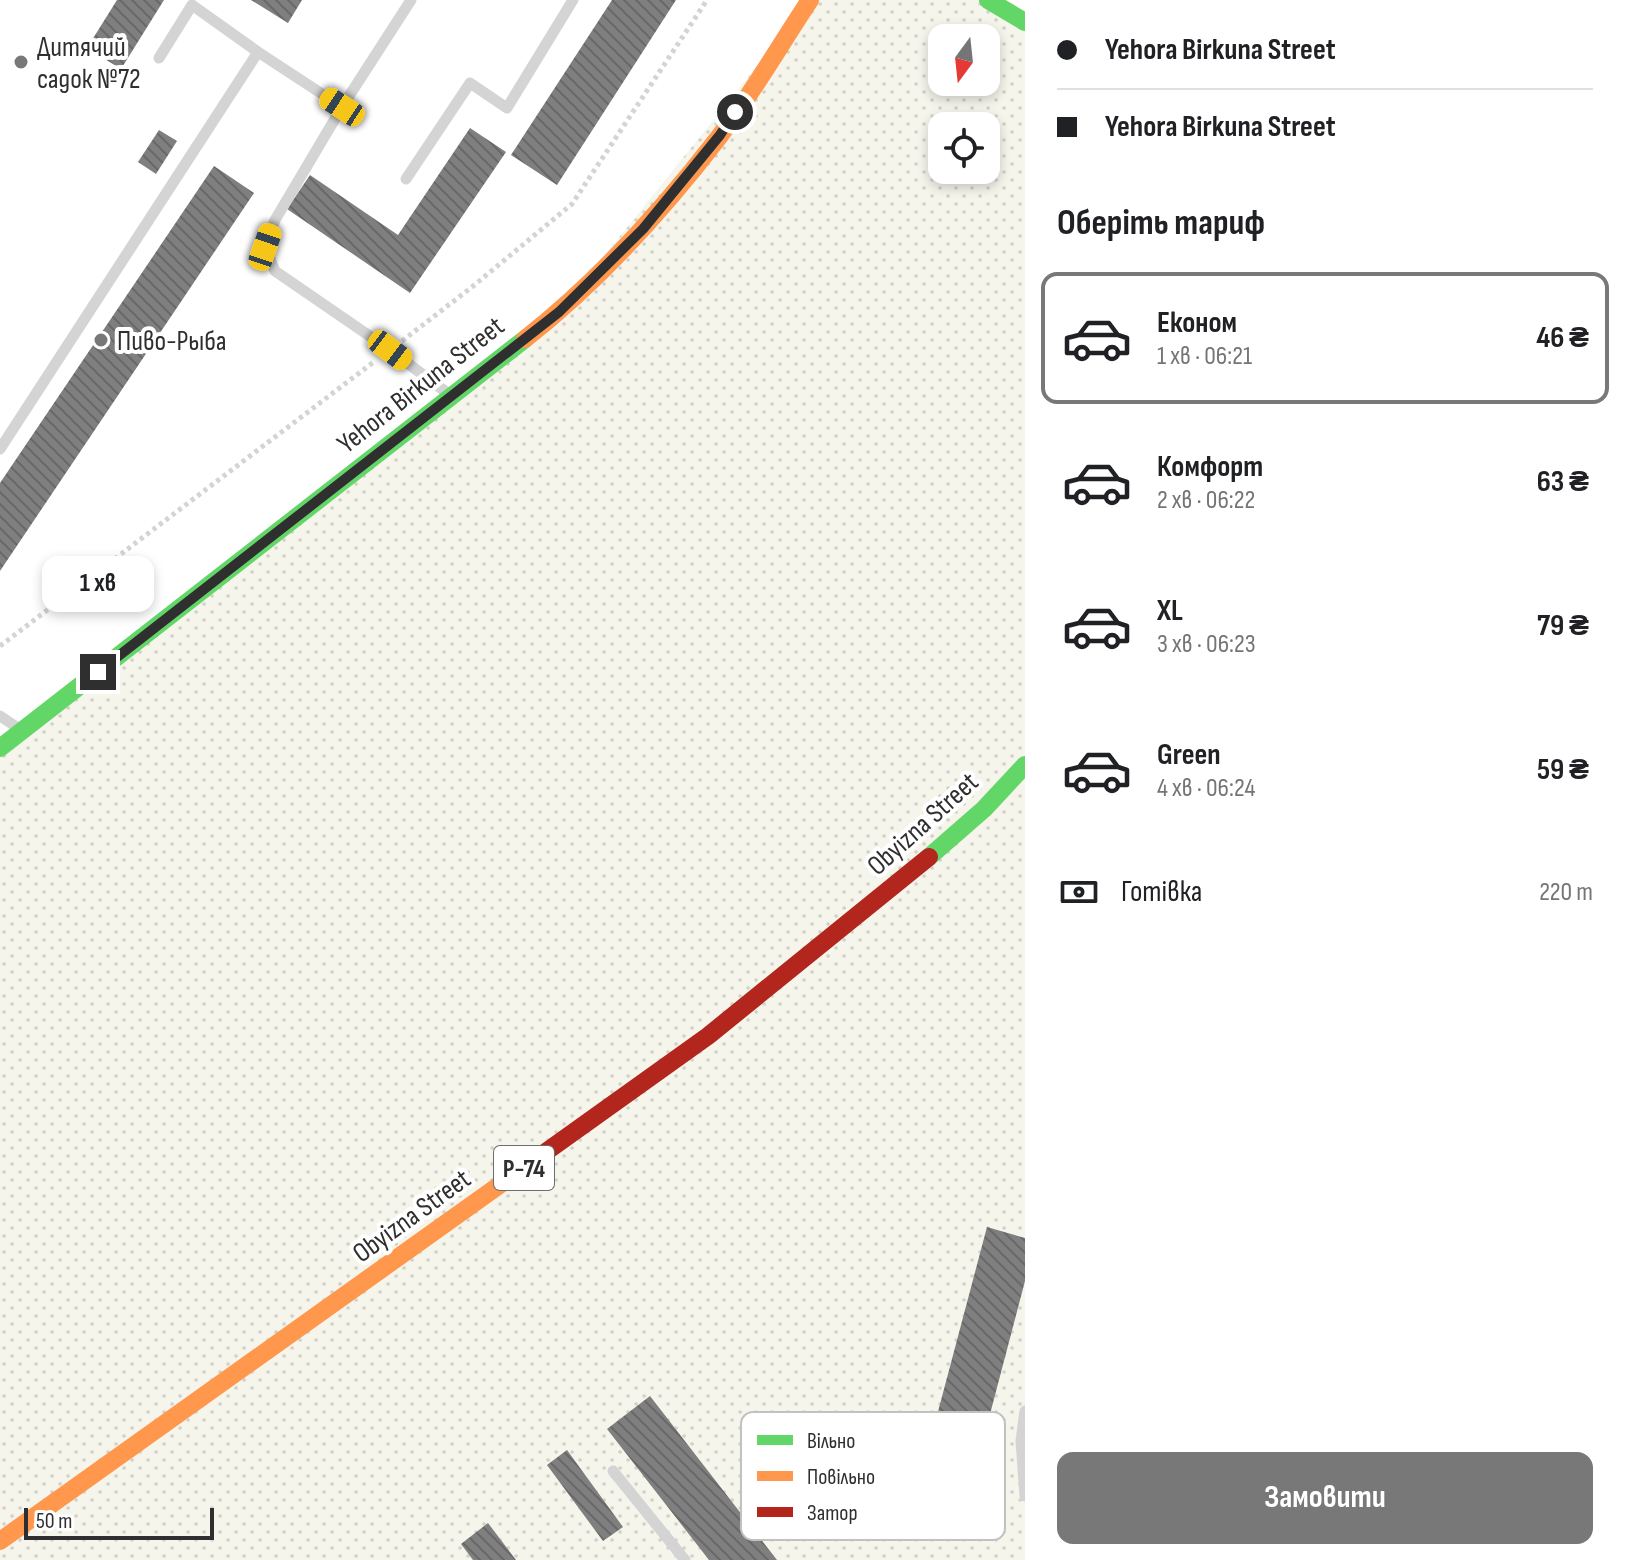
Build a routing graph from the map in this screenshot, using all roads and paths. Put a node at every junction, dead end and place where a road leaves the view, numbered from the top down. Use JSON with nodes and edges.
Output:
{"nodes":[{"id":1,"x":411,"y":0,"type":"edge"},
{"id":2,"x":573,"y":0,"type":"edge"},
{"id":3,"x":810,"y":0,"type":"edge"},
{"id":4,"x":988,"y":0,"type":"edge"},
{"id":5,"x":1025,"y":22,"type":"edge"},
{"id":6,"x":258,"y":52,"type":"junction"},
{"id":7,"x":159,"y":58,"type":"dead end"},
{"id":8,"x":342,"y":107,"type":"junction"},
{"id":9,"x":406,"y":179,"type":"dead end"},
{"id":10,"x":450,"y":396,"type":"junction"},
{"id":11,"x":0,"y":449,"type":"edge"},
{"id":12,"x":0,"y":716,"type":"edge"},
{"id":13,"x":22,"y":731,"type":"junction"},
{"id":14,"x":0,"y":748,"type":"edge"},
{"id":15,"x":1025,"y":765,"type":"edge"},
{"id":16,"x":1025,"y":1411,"type":"edge"},
{"id":17,"x":613,"y":1471,"type":"dead end"},
{"id":18,"x":1025,"y":1496,"type":"edge"},
{"id":19,"x":0,"y":1541,"type":"edge"},
{"id":20,"x":685,"y":1560,"type":"edge"}],
"edges":[{"from":1,"to":8,"type":"lane"},
{"from":2,"to":9,"type":"lane"},
{"from":3,"to":10,"type":"main road","name":"Yehora Birkuna Street"},
{"from":4,"to":5,"type":"main road"},
{"from":6,"to":7,"type":"lane"},
{"from":6,"to":8,"type":"lane"},
{"from":6,"to":11,"type":"lane"},
{"from":8,"to":10,"type":"lane"},
{"from":10,"to":13,"type":"main road","name":"Yehora Birkuna Street"},
{"from":12,"to":13,"type":"lane"},
{"from":13,"to":14,"type":"main road","name":"Yehora Birkuna Street"},
{"from":15,"to":19,"type":"main road","name":"Obyizna Street","number":"Р-74"},
{"from":16,"to":18,"type":"lane"},
{"from":17,"to":20,"type":"lane"}]}
